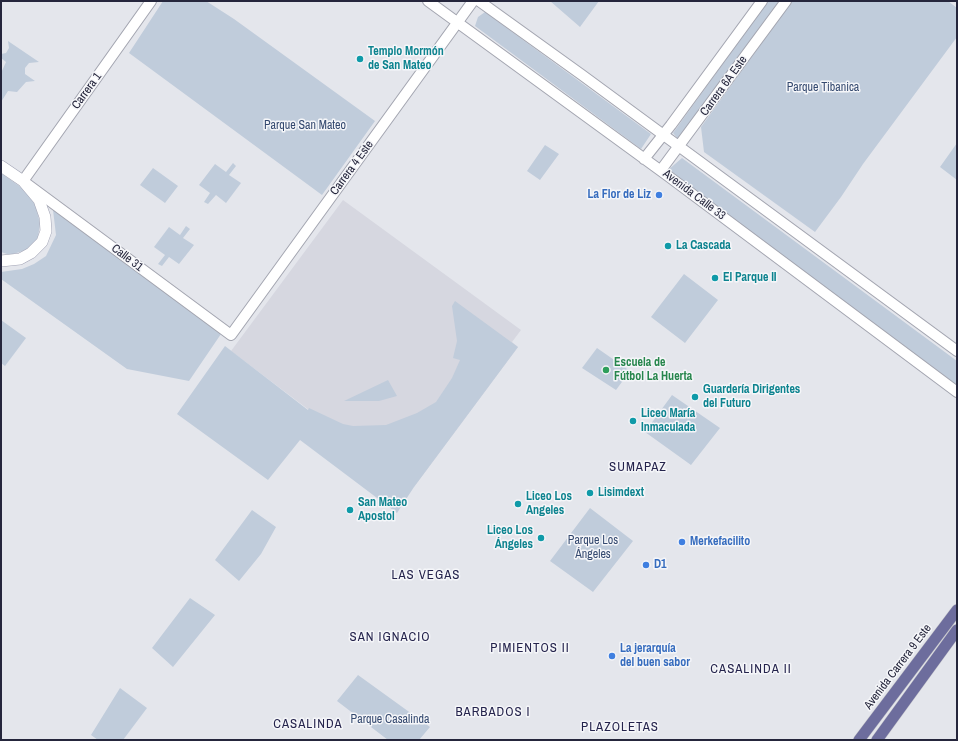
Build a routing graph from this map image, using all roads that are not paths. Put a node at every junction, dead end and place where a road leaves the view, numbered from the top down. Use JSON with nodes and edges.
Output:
{"nodes":[{"id":1,"x":151,"y":1,"type":"edge"},
{"id":2,"x":428,"y":1,"type":"edge"},
{"id":3,"x":473,"y":1,"type":"edge"},
{"id":4,"x":479,"y":1,"type":"edge"},
{"id":5,"x":762,"y":1,"type":"edge"},
{"id":6,"x":786,"y":1,"type":"edge"},
{"id":7,"x":457,"y":22,"type":"junction"},
{"id":8,"x":663,"y":134,"type":"junction"},
{"id":9,"x":679,"y":146,"type":"junction"},
{"id":10,"x":644,"y":159,"type":"junction"},
{"id":11,"x":1,"y":166,"type":"edge"},
{"id":12,"x":661,"y":170,"type":"junction"},
{"id":13,"x":23,"y":180,"type":"junction"},
{"id":14,"x":1,"y":261,"type":"edge"},
{"id":15,"x":231,"y":335,"type":"joint"},
{"id":16,"x":957,"y":351,"type":"edge"},
{"id":17,"x":957,"y":392,"type":"edge"},
{"id":18,"x":957,"y":610,"type":"edge"},
{"id":19,"x":957,"y":630,"type":"edge"},
{"id":20,"x":859,"y":740,"type":"edge"},
{"id":21,"x":877,"y":740,"type":"edge"}],
"edges":[{"from":1,"to":13,"type":"street","name":"Carrera 1"},
{"from":2,"to":7,"type":"street","name":"Avenida Calle 33"},
{"from":3,"to":7,"type":"street","name":"Carrera 4 Este"},
{"from":4,"to":8,"type":"street"},
{"from":5,"to":8,"type":"street","name":"Carrera 6A Este"},
{"from":6,"to":9,"type":"street","name":"Carrera 6A Este"},
{"from":7,"to":10,"type":"street","name":"Avenida Calle 33"},
{"from":7,"to":15,"type":"street","name":"Carrera 4 Este"},
{"from":8,"to":9,"type":"street"},
{"from":8,"to":10,"type":"street","name":"Carrera 6A Este"},
{"from":9,"to":12,"type":"street","name":"Carrera 6A Este"},
{"from":9,"to":16,"type":"street"},
{"from":10,"to":12,"type":"street","name":"Avenida Calle 33"},
{"from":11,"to":13,"type":"main road"},
{"from":12,"to":17,"type":"street","name":"Avenida Calle 33"},
{"from":13,"to":14,"type":"main road"},
{"from":13,"to":15,"type":"street","name":"Calle 31"},
{"from":18,"to":20,"type":"main road","name":"Avenida Carrera 9 Este"},
{"from":19,"to":21,"type":"main road"}]}
